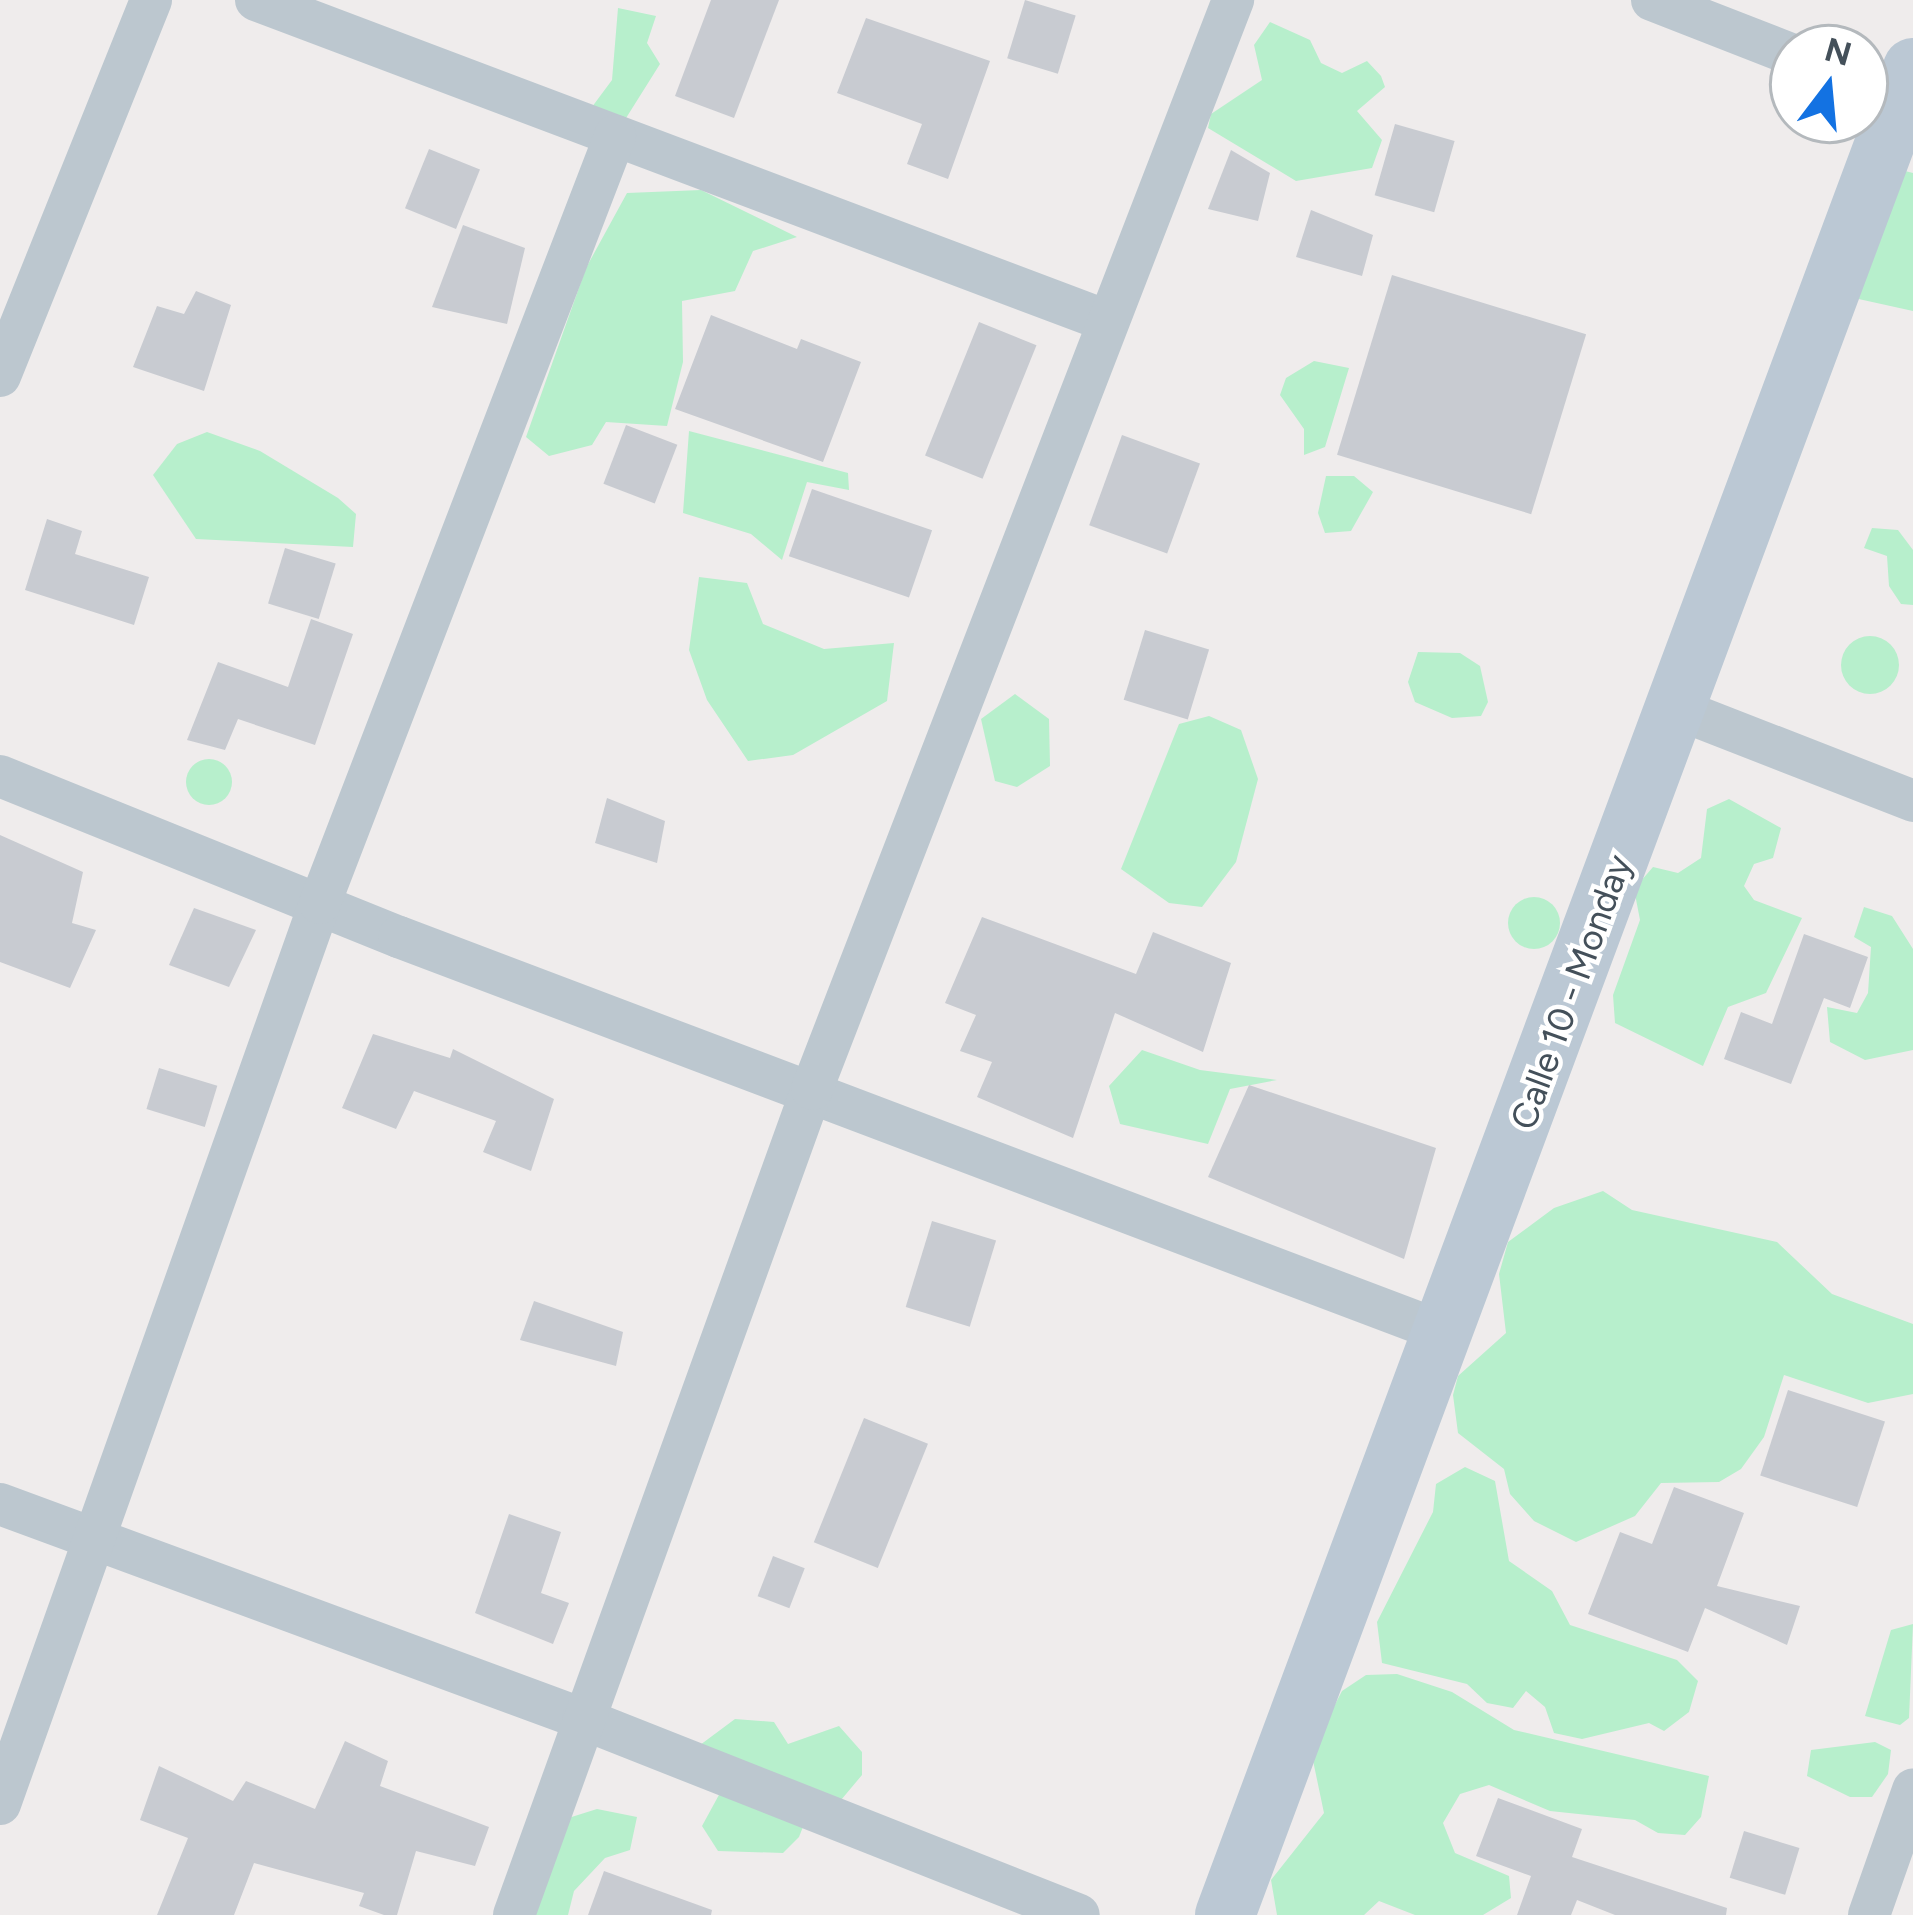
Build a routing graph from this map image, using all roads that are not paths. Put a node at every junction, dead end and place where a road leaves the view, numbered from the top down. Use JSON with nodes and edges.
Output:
{"nodes":[{"id":1,"x":151,"y":0,"type":"edge"},
{"id":2,"x":256,"y":0,"type":"edge"},
{"id":3,"x":1233,"y":0,"type":"edge"},
{"id":4,"x":1652,"y":0,"type":"edge"},
{"id":5,"x":1769,"y":46,"type":"edge"},
{"id":6,"x":1898,"y":88,"type":"edge"},
{"id":7,"x":615,"y":136,"type":"junction"},
{"id":8,"x":1107,"y":321,"type":"junction"},
{"id":9,"x":0,"y":376,"type":"edge"},
{"id":10,"x":1675,"y":708,"type":"junction"},
{"id":11,"x":0,"y":776,"type":"edge"},
{"id":12,"x":1913,"y":802,"type":"edge"},
{"id":13,"x":320,"y":903,"type":"junction"},
{"id":14,"x":812,"y":1089,"type":"junction"},
{"id":15,"x":1446,"y":1333,"type":"junction"},
{"id":16,"x":0,"y":1504,"type":"edge"},
{"id":17,"x":94,"y":1540,"type":"junction"},
{"id":18,"x":583,"y":1719,"type":"junction"},
{"id":19,"x":1913,"y":1790,"type":"edge"},
{"id":20,"x":0,"y":1804,"type":"edge"},
{"id":21,"x":514,"y":1915,"type":"edge"},
{"id":22,"x":1079,"y":1915,"type":"edge"},
{"id":23,"x":1225,"y":1915,"type":"edge"},
{"id":24,"x":1869,"y":1915,"type":"edge"}],
"edges":[{"from":1,"to":9,"type":"street"},
{"from":2,"to":7,"type":"street"},
{"from":3,"to":8,"type":"street"},
{"from":4,"to":5,"type":"street"},
{"from":6,"to":10,"type":"street","name":"Calle 10 - Monday"},
{"from":7,"to":8,"type":"street"},
{"from":7,"to":13,"type":"street"},
{"from":8,"to":14,"type":"street"},
{"from":10,"to":12,"type":"street"},
{"from":10,"to":15,"type":"street","name":"Calle 10 - Monday"},
{"from":11,"to":13,"type":"street"},
{"from":13,"to":14,"type":"street"},
{"from":13,"to":17,"type":"street"},
{"from":14,"to":15,"type":"street"},
{"from":14,"to":18,"type":"street"},
{"from":15,"to":23,"type":"street","name":"Calle 10 - Monday"},
{"from":16,"to":17,"type":"street"},
{"from":17,"to":18,"type":"street"},
{"from":17,"to":20,"type":"street"},
{"from":18,"to":21,"type":"street"},
{"from":18,"to":22,"type":"street"},
{"from":19,"to":24,"type":"street"}]}
